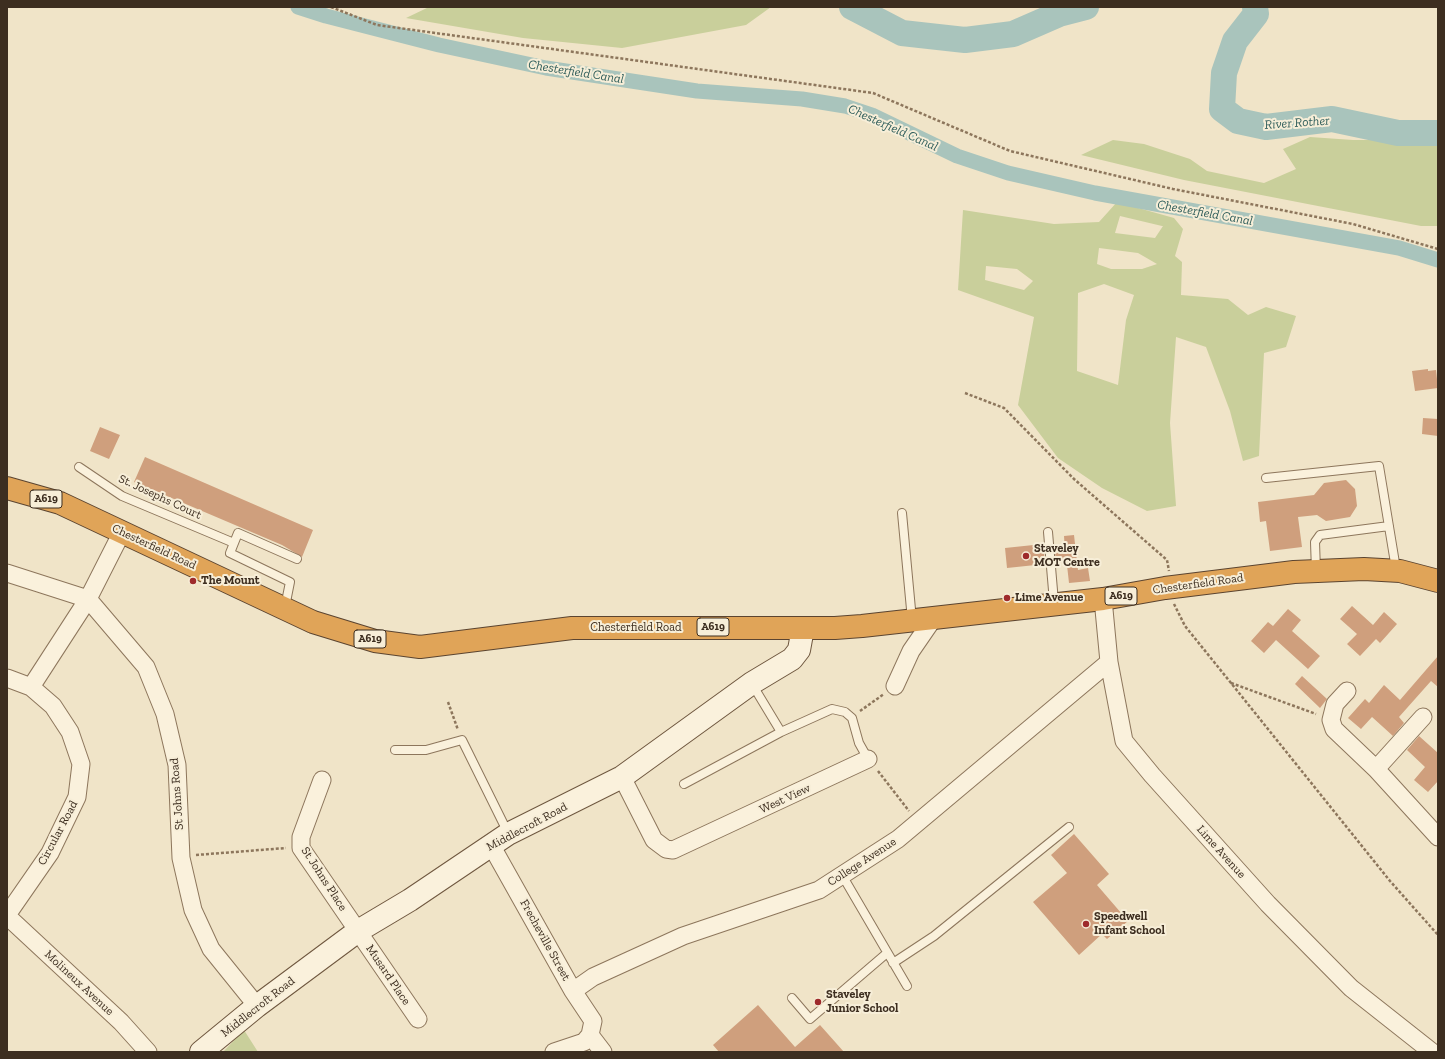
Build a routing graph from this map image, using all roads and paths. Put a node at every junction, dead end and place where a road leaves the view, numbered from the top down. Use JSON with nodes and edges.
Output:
{"nodes":[{"id":1,"x":331,"y":7,"type":"edge"},
{"id":2,"x":1437,"y":248,"type":"edge"},
{"id":3,"x":965,"y":393,"type":"dead end"},
{"id":4,"x":79,"y":468,"type":"dead end"},
{"id":5,"x":1266,"y":478,"type":"dead end"},
{"id":6,"x":7,"y":488,"type":"edge"},
{"id":7,"x":902,"y":514,"type":"dead end"},
{"id":8,"x":1389,"y":526,"type":"junction"},
{"id":9,"x":122,"y":532,"type":"junction"},
{"id":10,"x":1048,"y":532,"type":"dead end"},
{"id":11,"x":234,"y":543,"type":"junction"},
{"id":12,"x":297,"y":559,"type":"dead end"},
{"id":13,"x":1316,"y":571,"type":"junction"},
{"id":14,"x":1396,"y":571,"type":"junction"},
{"id":15,"x":7,"y":573,"type":"edge"},
{"id":16,"x":1438,"y":581,"type":"edge"},
{"id":17,"x":1168,"y":587,"type":"junction"},
{"id":18,"x":88,"y":599,"type":"junction"},
{"id":19,"x":1103,"y":599,"type":"junction"},
{"id":20,"x":1054,"y":602,"type":"dead end"},
{"id":21,"x":285,"y":610,"type":"junction"},
{"id":22,"x":933,"y":618,"type":"junction"},
{"id":23,"x":912,"y":621,"type":"junction"},
{"id":24,"x":803,"y":628,"type":"junction"},
{"id":25,"x":1109,"y":662,"type":"junction"},
{"id":26,"x":7,"y":678,"type":"edge"},
{"id":27,"x":752,"y":683,"type":"junction"},
{"id":28,"x":1231,"y":683,"type":"junction"},
{"id":29,"x":895,"y":686,"type":"joint"},
{"id":30,"x":31,"y":688,"type":"junction"},
{"id":31,"x":1347,"y":691,"type":"dead end"},
{"id":32,"x":448,"y":702,"type":"dead end"},
{"id":33,"x":1423,"y":717,"type":"dead end"},
{"id":34,"x":852,"y":718,"type":"junction"},
{"id":35,"x":1331,"y":720,"type":"junction"},
{"id":36,"x":781,"y":732,"type":"junction"},
{"id":37,"x":462,"y":740,"type":"junction"},
{"id":38,"x":395,"y":750,"type":"dead end"},
{"id":39,"x":868,"y":759,"type":"junction"},
{"id":40,"x":1376,"y":769,"type":"junction"},
{"id":41,"x":622,"y":777,"type":"junction"},
{"id":42,"x":322,"y":780,"type":"dead end"},
{"id":43,"x":684,"y":784,"type":"dead end"},
{"id":44,"x":918,"y":822,"type":"junction"},
{"id":45,"x":1068,"y":827,"type":"dead end"},
{"id":46,"x":1438,"y":837,"type":"edge"},
{"id":47,"x":500,"y":840,"type":"junction"},
{"id":48,"x":301,"y":848,"type":"junction"},
{"id":49,"x":182,"y":858,"type":"junction"},
{"id":50,"x":842,"y":875,"type":"junction"},
{"id":51,"x":7,"y":915,"type":"edge"},
{"id":52,"x":358,"y":932,"type":"junction"},
{"id":53,"x":1438,"y":935,"type":"edge"},
{"id":54,"x":887,"y":953,"type":"junction"},
{"id":55,"x":893,"y":964,"type":"junction"},
{"id":56,"x":907,"y":986,"type":"dead end"},
{"id":57,"x":573,"y":991,"type":"junction"},
{"id":58,"x":792,"y":998,"type":"dead end"},
{"id":59,"x":257,"y":1006,"type":"junction"},
{"id":60,"x":418,"y":1019,"type":"dead end"},
{"id":61,"x":590,"y":1035,"type":"junction"},
{"id":62,"x":148,"y":1052,"type":"edge"},
{"id":63,"x":200,"y":1052,"type":"edge"},
{"id":64,"x":554,"y":1052,"type":"edge"},
{"id":65,"x":603,"y":1052,"type":"edge"},
{"id":66,"x":1432,"y":1052,"type":"edge"}],
"edges":[{"from":1,"to":2,"type":"path"},
{"from":3,"to":17,"type":"path"},
{"from":4,"to":11,"type":"lane","name":"St. Josephs Court"},
{"from":5,"to":8,"type":"lane"},
{"from":6,"to":9,"type":"highway","name":"Chesterfield Road","number":"A619"},
{"from":7,"to":23,"type":"lane"},
{"from":8,"to":13,"type":"lane"},
{"from":8,"to":14,"type":"lane"},
{"from":9,"to":18,"type":"street"},
{"from":9,"to":21,"type":"highway","name":"Chesterfield Road","number":"A619"},
{"from":10,"to":20,"type":"lane"},
{"from":11,"to":12,"type":"lane"},
{"from":11,"to":21,"type":"lane"},
{"from":13,"to":14,"type":"highway","name":"Chesterfield Road","number":"A619"},
{"from":13,"to":17,"type":"highway","name":"Chesterfield Road","number":"A619"},
{"from":14,"to":16,"type":"highway","name":"Chesterfield Road","number":"A619"},
{"from":15,"to":18,"type":"street"},
{"from":17,"to":19,"type":"highway","name":"Chesterfield Road","number":"A619"},
{"from":17,"to":28,"type":"path"},
{"from":18,"to":30,"type":"street"},
{"from":18,"to":49,"type":"street","name":"St Johns Road"},
{"from":19,"to":22,"type":"highway","name":"Chesterfield Road","number":"A619"},
{"from":19,"to":25,"type":"street","name":"Lime Avenue"},
{"from":21,"to":24,"type":"highway","name":"Chesterfield Road","number":"A619"},
{"from":22,"to":23,"type":"highway","name":"Chesterfield Road","number":"A619"},
{"from":22,"to":29,"type":"street"},
{"from":23,"to":24,"type":"highway","name":"Chesterfield Road","number":"A619"},
{"from":24,"to":27,"type":"street","name":"Middlecroft Road"},
{"from":25,"to":44,"type":"street","name":"College Avenue"},
{"from":25,"to":66,"type":"street","name":"Lime Avenue"},
{"from":26,"to":30,"type":"street","name":"Circular Road"},
{"from":27,"to":36,"type":"lane"},
{"from":27,"to":41,"type":"street","name":"Middlecroft Road"},
{"from":28,"to":35,"type":"path"},
{"from":28,"to":53,"type":"path"},
{"from":29,"to":34,"type":"path"},
{"from":30,"to":51,"type":"street","name":"Circular Road"},
{"from":31,"to":35,"type":"street"},
{"from":32,"to":37,"type":"path"},
{"from":33,"to":40,"type":"street"},
{"from":34,"to":36,"type":"lane"},
{"from":34,"to":39,"type":"lane"},
{"from":35,"to":40,"type":"street"},
{"from":36,"to":43,"type":"lane"},
{"from":37,"to":38,"type":"lane"},
{"from":37,"to":47,"type":"lane"},
{"from":39,"to":41,"type":"street","name":"West View"},
{"from":39,"to":44,"type":"path"},
{"from":40,"to":46,"type":"street"},
{"from":41,"to":47,"type":"street","name":"Middlecroft Road"},
{"from":42,"to":48,"type":"street","name":"St Johns Place"},
{"from":44,"to":50,"type":"street","name":"College Avenue"},
{"from":45,"to":55,"type":"lane"},
{"from":47,"to":52,"type":"street","name":"Middlecroft Road"},
{"from":47,"to":57,"type":"street","name":"Frecheville Street"},
{"from":48,"to":49,"type":"path"},
{"from":48,"to":52,"type":"street","name":"St Johns Place"},
{"from":49,"to":59,"type":"street","name":"St Johns Road"},
{"from":50,"to":54,"type":"lane"},
{"from":50,"to":57,"type":"street","name":"College Avenue"},
{"from":51,"to":62,"type":"street","name":"Molineux Avenue"},
{"from":52,"to":59,"type":"street","name":"Middlecroft Road"},
{"from":52,"to":60,"type":"street","name":"Musard Place"},
{"from":54,"to":55,"type":"lane"},
{"from":54,"to":58,"type":"lane"},
{"from":55,"to":56,"type":"lane"},
{"from":57,"to":61,"type":"street","name":"Frecheville Street"},
{"from":59,"to":63,"type":"street","name":"Middlecroft Road"},
{"from":61,"to":64,"type":"street"},
{"from":61,"to":65,"type":"street"}]}
